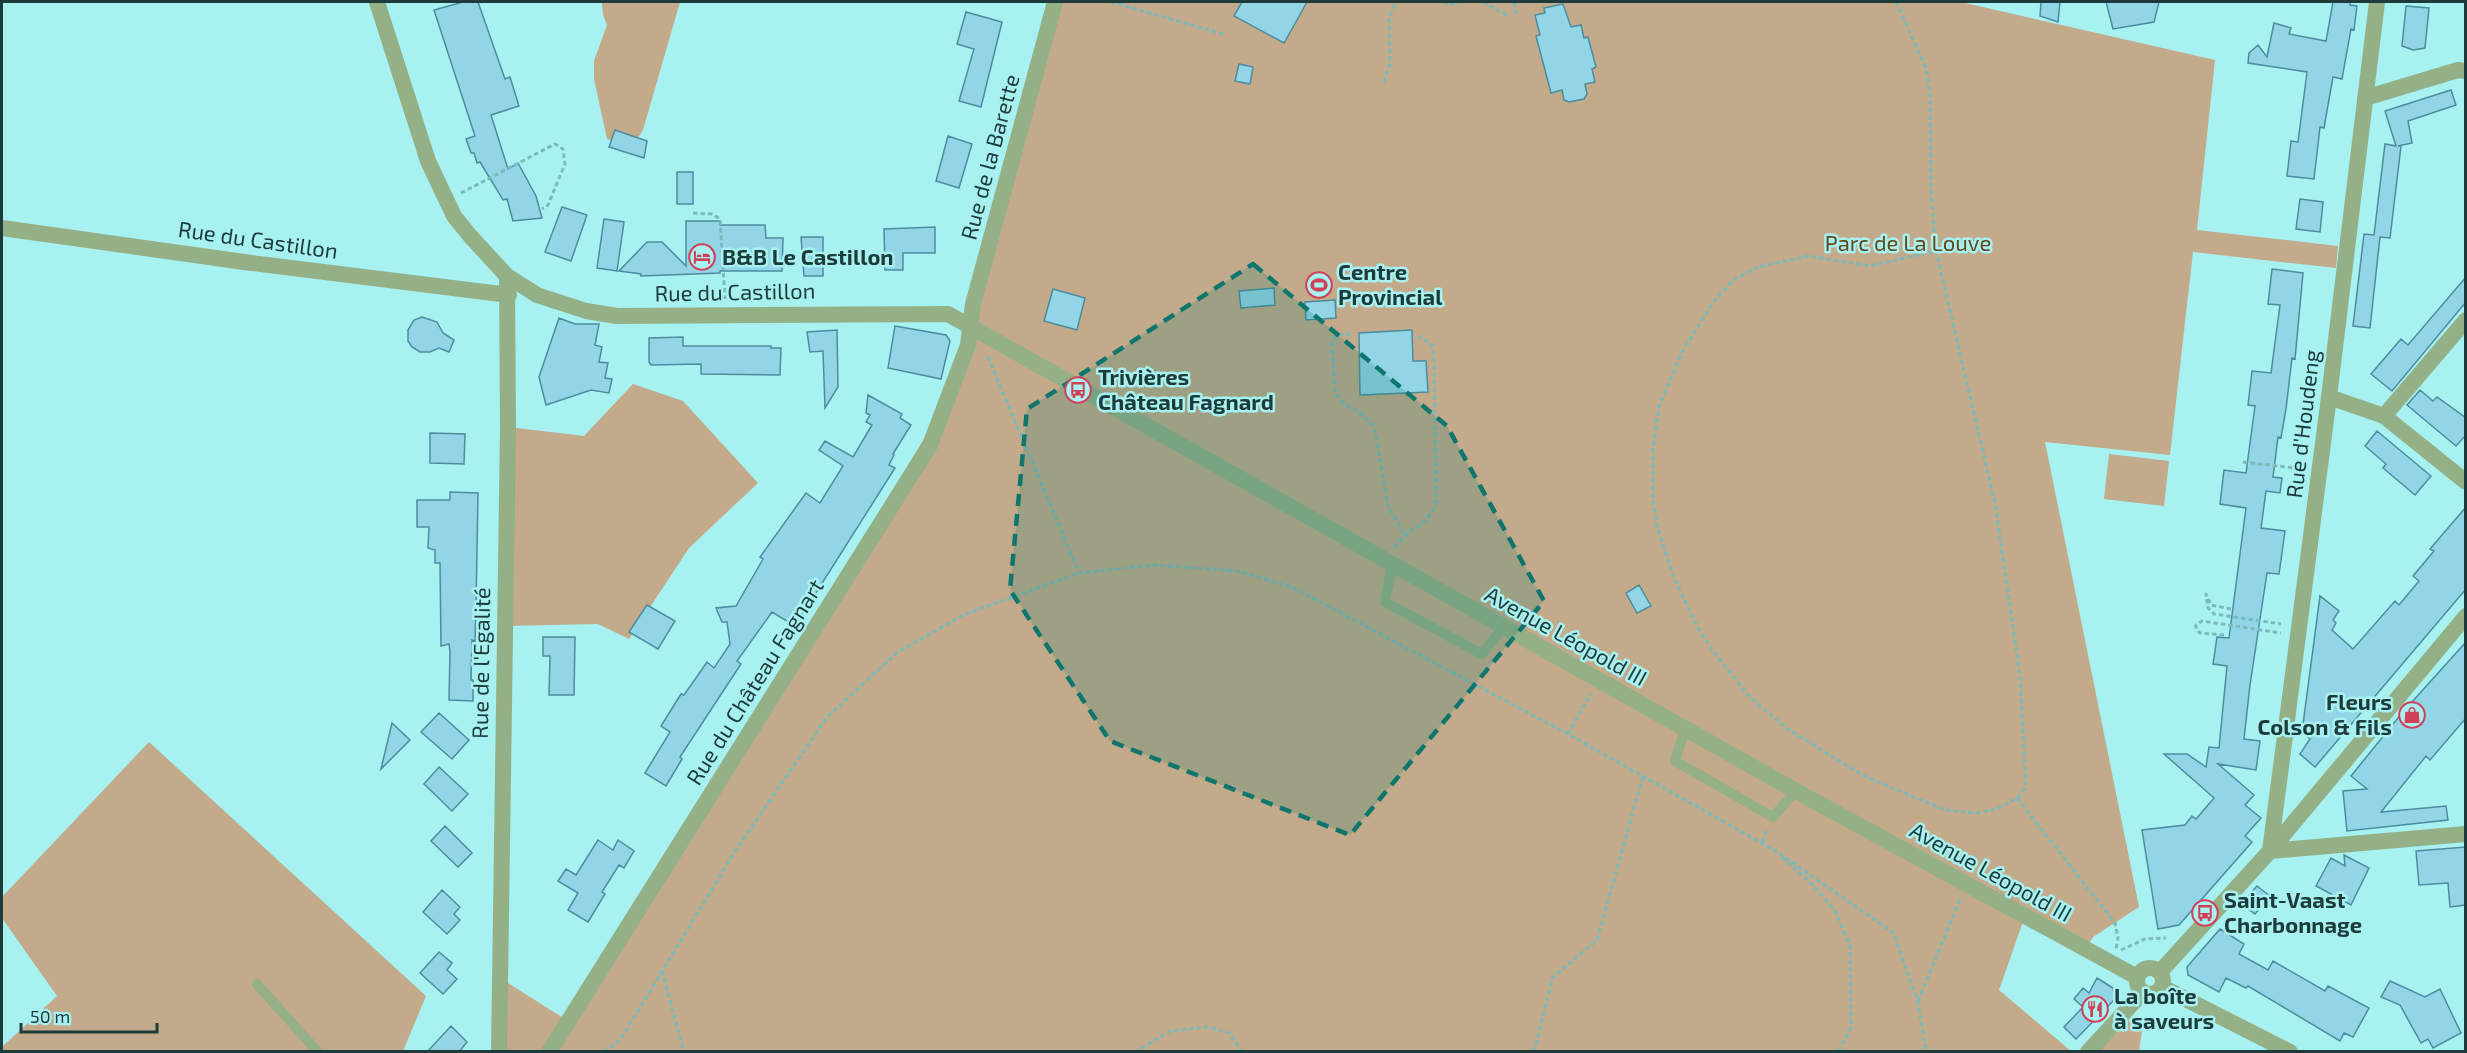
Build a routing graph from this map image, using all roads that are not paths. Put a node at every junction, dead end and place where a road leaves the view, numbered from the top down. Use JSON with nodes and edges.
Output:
{"nodes":[{"id":1,"x":377,"y":2,"type":"edge"},
{"id":2,"x":1055,"y":2,"type":"edge"},
{"id":3,"x":2377,"y":2,"type":"edge"},
{"id":4,"x":2466,"y":71,"type":"edge"},
{"id":5,"x":2365,"y":98,"type":"junction"},
{"id":6,"x":2,"y":228,"type":"edge"},
{"id":7,"x":507,"y":276,"type":"junction"},
{"id":8,"x":509,"y":295,"type":"junction"},
{"id":9,"x":2466,"y":320,"type":"edge"},
{"id":10,"x":973,"y":327,"type":"junction"},
{"id":11,"x":2329,"y":397,"type":"junction"},
{"id":12,"x":2385,"y":416,"type":"junction"},
{"id":13,"x":2466,"y":482,"type":"edge"},
{"id":14,"x":1390,"y":564,"type":"junction"},
{"id":15,"x":2466,"y":616,"type":"edge"},
{"id":16,"x":1504,"y":626,"type":"junction"},
{"id":17,"x":1685,"y":729,"type":"junction"},
{"id":18,"x":1796,"y":791,"type":"junction"},
{"id":19,"x":2466,"y":834,"type":"edge"},
{"id":20,"x":2270,"y":851,"type":"junction"},
{"id":21,"x":2161,"y":980,"type":"junction"},
{"id":22,"x":257,"y":984,"type":"dead end"},
{"id":23,"x":2140,"y":984,"type":"junction"},
{"id":24,"x":318,"y":1052,"type":"edge"},
{"id":25,"x":499,"y":1052,"type":"edge"},
{"id":26,"x":549,"y":1052,"type":"edge"},
{"id":27,"x":2088,"y":1052,"type":"edge"},
{"id":28,"x":2290,"y":1052,"type":"edge"}],
"edges":[{"from":1,"to":7,"type":"street","name":"Rue du Castillon"},
{"from":2,"to":10,"type":"street","name":"Rue de la Barette"},
{"from":3,"to":5,"type":"street","name":"Rue d'Houdeng"},
{"from":4,"to":5,"type":"street"},
{"from":5,"to":11,"type":"street","name":"Rue d'Houdeng"},
{"from":6,"to":8,"type":"street","name":"Rue du Castillon"},
{"from":7,"to":8,"type":"street","name":"Rue de l'Egalité"},
{"from":7,"to":10,"type":"street","name":"Rue du Castillon"},
{"from":8,"to":25,"type":"street","name":"Rue de l'Egalité"},
{"from":9,"to":12,"type":"street"},
{"from":10,"to":14,"type":"street","name":"Avenue Léopold III"},
{"from":10,"to":26,"type":"street","name":"Rue du Château Fagnart"},
{"from":11,"to":12,"type":"street"},
{"from":11,"to":20,"type":"street","name":"Rue d'Houdeng"},
{"from":12,"to":13,"type":"street"},
{"from":14,"to":16,"type":"street","name":"Avenue Léopold III"},
{"from":14,"to":16,"type":"lane"},
{"from":15,"to":20,"type":"street"},
{"from":16,"to":17,"type":"street","name":"Avenue Léopold III"},
{"from":17,"to":18,"type":"street","name":"Avenue Léopold III"},
{"from":17,"to":18,"type":"lane"},
{"from":18,"to":23,"type":"street","name":"Avenue Léopold III"},
{"from":19,"to":20,"type":"street"},
{"from":20,"to":21,"type":"street"},
{"from":21,"to":23,"type":"street"},
{"from":21,"to":23,"type":"street"},
{"from":21,"to":28,"type":"street"},
{"from":22,"to":24,"type":"lane"},
{"from":23,"to":27,"type":"street"}]}
